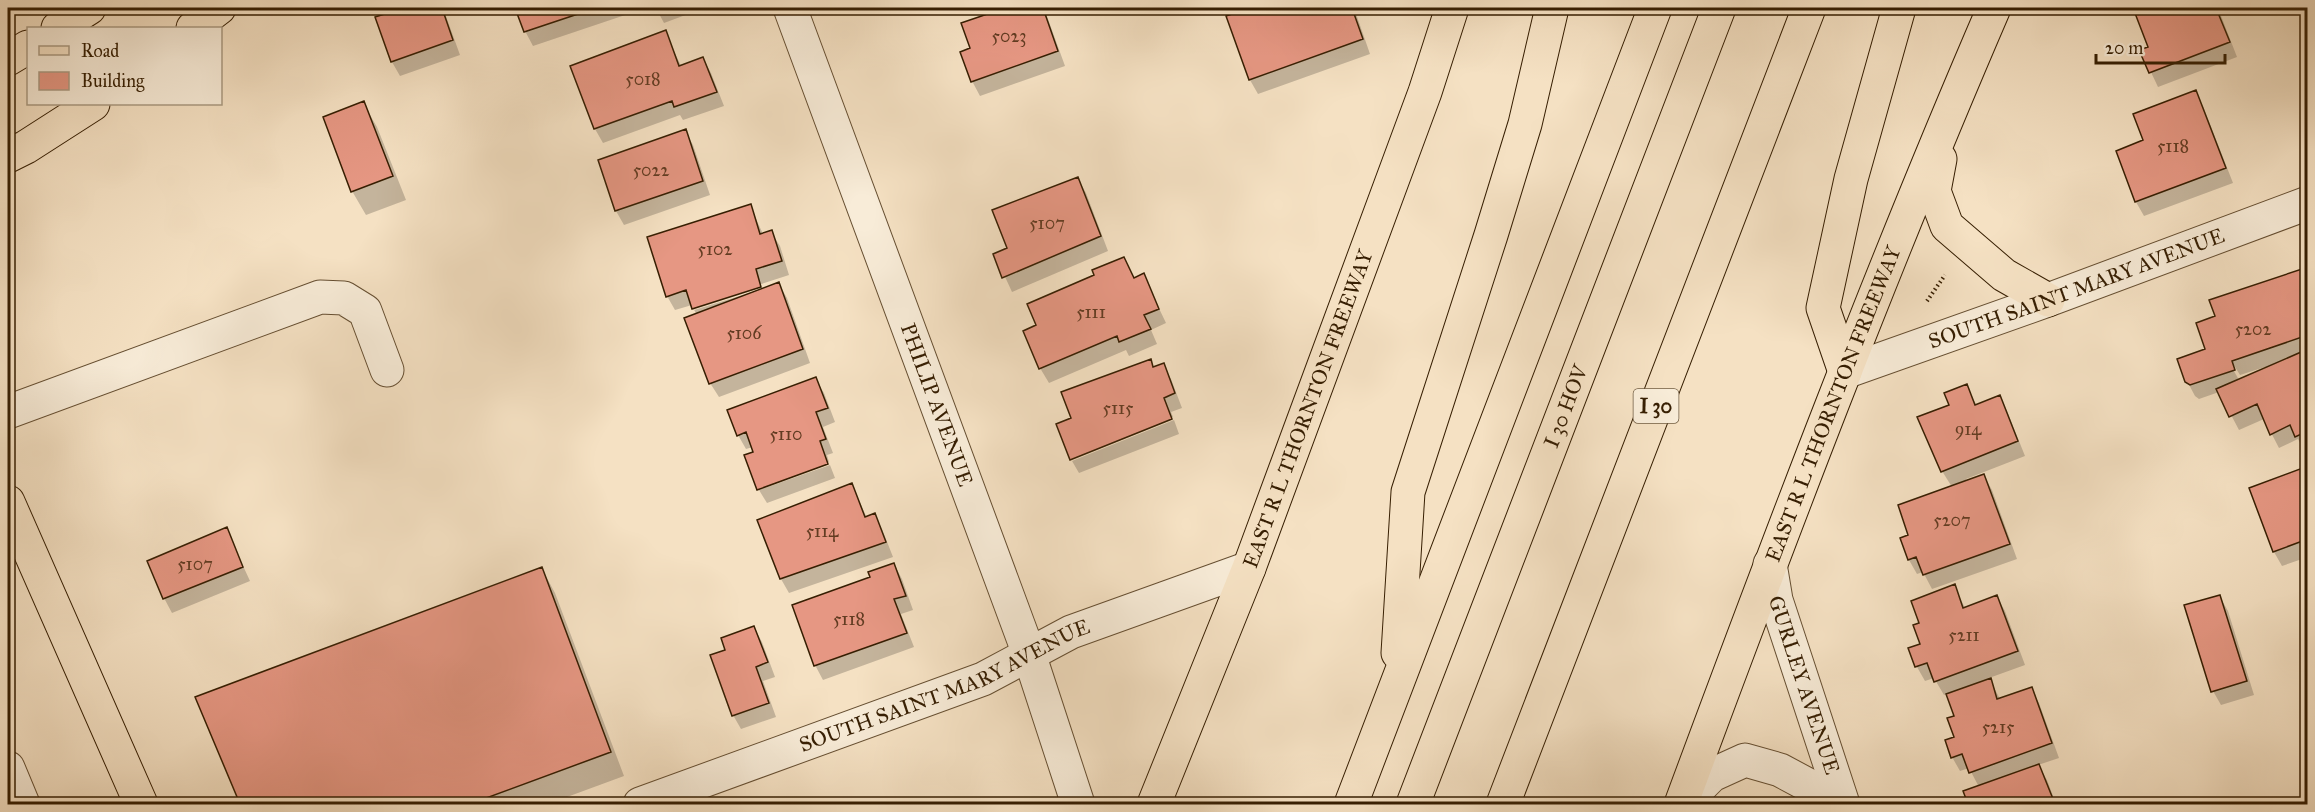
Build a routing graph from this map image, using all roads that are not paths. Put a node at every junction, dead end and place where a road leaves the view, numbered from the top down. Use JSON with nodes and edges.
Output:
{"nodes":[{"id":1,"x":89,"y":8,"type":"edge"},
{"id":2,"x":219,"y":8,"type":"edge"},
{"id":3,"x":790,"y":8,"type":"edge"},
{"id":4,"x":1452,"y":8,"type":"edge"},
{"id":5,"x":1552,"y":8,"type":"edge"},
{"id":6,"x":1655,"y":8,"type":"edge"},
{"id":7,"x":1719,"y":8,"type":"edge"},
{"id":8,"x":1741,"y":8,"type":"edge"},
{"id":9,"x":1809,"y":8,"type":"edge"},
{"id":10,"x":1899,"y":8,"type":"edge"},
{"id":11,"x":1994,"y":8,"type":"edge"},
{"id":12,"x":60,"y":27,"type":"edge"},
{"id":13,"x":194,"y":27,"type":"edge"},
{"id":14,"x":27,"y":48,"type":"edge"},
{"id":15,"x":8,"y":58,"type":"edge"},
{"id":16,"x":91,"y":105,"type":"edge"},
{"id":17,"x":1946,"y":119,"type":"junction"},
{"id":18,"x":8,"y":156,"type":"edge"},
{"id":19,"x":2307,"y":203,"type":"edge"},
{"id":20,"x":2048,"y":300,"type":"junction"},
{"id":21,"x":387,"y":370,"type":"dead end"},
{"id":22,"x":1845,"y":372,"type":"junction"},
{"id":23,"x":8,"y":412,"type":"edge"},
{"id":24,"x":8,"y":502,"type":"edge"},
{"id":25,"x":16,"y":546,"type":"edge"},
{"id":26,"x":1770,"y":564,"type":"junction"},
{"id":27,"x":1249,"y":568,"type":"junction"},
{"id":28,"x":1029,"y":654,"type":"junction"},
{"id":29,"x":1396,"y":686,"type":"junction"},
{"id":30,"x":8,"y":768,"type":"edge"},
{"id":31,"x":23,"y":804,"type":"edge"},
{"id":32,"x":141,"y":804,"type":"edge"},
{"id":33,"x":640,"y":804,"type":"edge"},
{"id":34,"x":1077,"y":804,"type":"edge"},
{"id":35,"x":1154,"y":804,"type":"edge"},
{"id":36,"x":1351,"y":804,"type":"edge"},
{"id":37,"x":1413,"y":804,"type":"edge"},
{"id":38,"x":1437,"y":804,"type":"edge"},
{"id":39,"x":1503,"y":804,"type":"edge"},
{"id":40,"x":1682,"y":804,"type":"edge"},
{"id":41,"x":1837,"y":804,"type":"edge"},
{"id":42,"x":1843,"y":804,"type":"edge"}],
"edges":[{"from":1,"to":12,"type":"main road"},
{"from":2,"to":13,"type":"main road"},
{"from":3,"to":28,"type":"street","name":"PHILIP AVENUE"},
{"from":4,"to":27,"type":"main road","name":"EAST R L THORNTON FREEWAY"},
{"from":5,"to":29,"type":"main road"},
{"from":6,"to":29,"type":"main road"},
{"from":7,"to":37,"type":"main road","name":"I 30 HOV"},
{"from":8,"to":38,"type":"main road","name":"I 30 HOV"},
{"from":9,"to":39,"type":"main road","number":"I 30"},
{"from":10,"to":22,"type":"main road"},
{"from":11,"to":17,"type":"main road","name":"EAST R L THORNTON FREEWAY"},
{"from":14,"to":15,"type":"main road"},
{"from":16,"to":18,"type":"main road"},
{"from":17,"to":20,"type":"main road"},
{"from":17,"to":22,"type":"main road","name":"EAST R L THORNTON FREEWAY"},
{"from":19,"to":20,"type":"street","name":"SOUTH SAINT MARY AVENUE"},
{"from":20,"to":22,"type":"street","name":"SOUTH SAINT MARY AVENUE"},
{"from":21,"to":23,"type":"street"},
{"from":22,"to":26,"type":"main road","name":"EAST R L THORNTON FREEWAY"},
{"from":24,"to":25,"type":"main road"},
{"from":25,"to":32,"type":"main road"},
{"from":26,"to":40,"type":"main road","name":"EAST R L THORNTON FREEWAY"},
{"from":26,"to":42,"type":"street","name":"GURLEY AVENUE"},
{"from":27,"to":28,"type":"street","name":"SOUTH SAINT MARY AVENUE"},
{"from":27,"to":35,"type":"main road","name":"EAST R L THORNTON FREEWAY"},
{"from":28,"to":33,"type":"street","name":"SOUTH SAINT MARY AVENUE"},
{"from":28,"to":34,"type":"street","name":"PHILIP AVENUE"},
{"from":29,"to":36,"type":"main road"},
{"from":30,"to":31,"type":"street"},
{"from":40,"to":41,"type":"street","name":"GURLEY AVENUE"}]}
